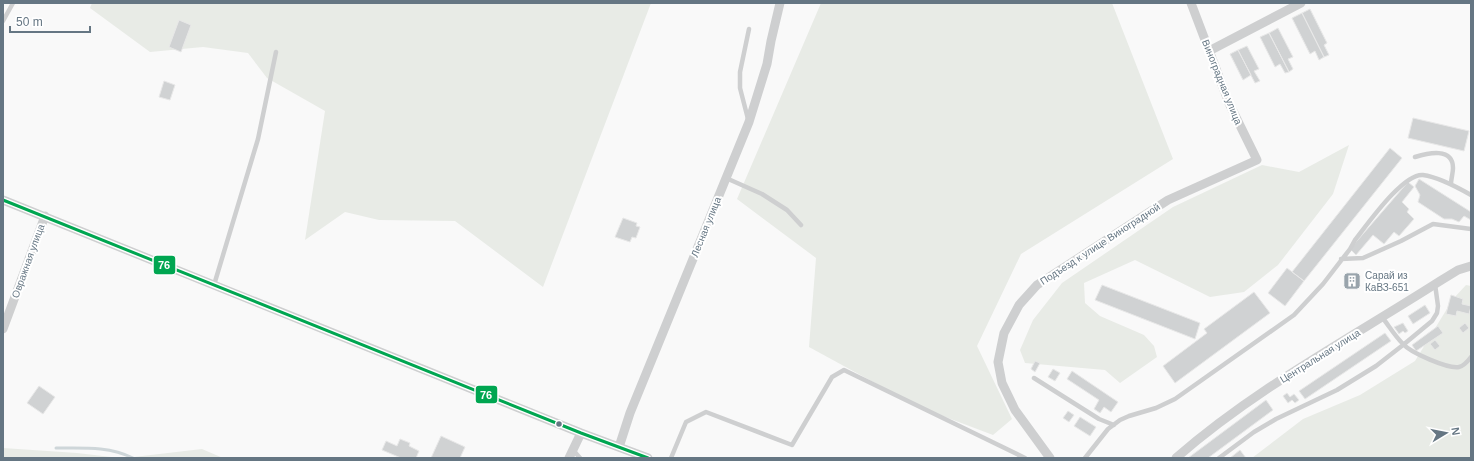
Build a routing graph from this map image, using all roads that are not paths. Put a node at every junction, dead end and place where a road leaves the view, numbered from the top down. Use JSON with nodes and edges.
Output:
{"nodes":[{"id":1,"x":13,"y":3,"type":"edge"},
{"id":2,"x":780,"y":3,"type":"edge"},
{"id":3,"x":1191,"y":3,"type":"edge"},
{"id":4,"x":1300,"y":3,"type":"edge"},
{"id":5,"x":3,"y":21,"type":"edge"},
{"id":6,"x":749,"y":29,"type":"dead end"},
{"id":7,"x":1209,"y":51,"type":"junction"},
{"id":8,"x":276,"y":52,"type":"dead end"},
{"id":9,"x":749,"y":122,"type":"junction"},
{"id":10,"x":1415,"y":157,"type":"dead end"},
{"id":11,"x":1256,"y":160,"type":"joint"},
{"id":12,"x":726,"y":178,"type":"junction"},
{"id":13,"x":1451,"y":184,"type":"junction"},
{"id":14,"x":1471,"y":195,"type":"edge"},
{"id":15,"x":3,"y":200,"type":"edge"},
{"id":16,"x":45,"y":216,"type":"junction"},
{"id":17,"x":801,"y":225,"type":"dead end"},
{"id":18,"x":1471,"y":229,"type":"edge"},
{"id":19,"x":1341,"y":259,"type":"junction"},
{"id":20,"x":1471,"y":266,"type":"edge"},
{"id":21,"x":1435,"y":284,"type":"junction"},
{"id":22,"x":214,"y":285,"type":"junction"},
{"id":23,"x":1382,"y":317,"type":"junction"},
{"id":24,"x":3,"y":329,"type":"edge"},
{"id":25,"x":1403,"y":345,"type":"junction"},
{"id":26,"x":1471,"y":357,"type":"edge"},
{"id":27,"x":1034,"y":378,"type":"dead end"},
{"id":28,"x":1114,"y":425,"type":"junction"},
{"id":29,"x":581,"y":433,"type":"junction"},
{"id":30,"x":619,"y":447,"type":"junction"},
{"id":31,"x":571,"y":454,"type":"edge"},
{"id":32,"x":580,"y":458,"type":"edge"},
{"id":33,"x":648,"y":458,"type":"edge"},
{"id":34,"x":671,"y":458,"type":"edge"},
{"id":35,"x":1025,"y":458,"type":"edge"},
{"id":36,"x":1050,"y":458,"type":"edge"},
{"id":37,"x":1085,"y":458,"type":"edge"},
{"id":38,"x":1176,"y":458,"type":"edge"},
{"id":39,"x":1219,"y":458,"type":"edge"}],
"edges":[{"from":1,"to":5,"type":"lane"},
{"from":2,"to":9,"type":"street","name":"Лесная улица"},
{"from":3,"to":7,"type":"street","name":"Виноградная улица"},
{"from":4,"to":7,"type":"street"},
{"from":6,"to":9,"type":"lane"},
{"from":7,"to":11,"type":"street","name":"Виноградная улица"},
{"from":8,"to":22,"type":"lane"},
{"from":9,"to":12,"type":"street","name":"Лесная улица"},
{"from":10,"to":13,"type":"lane"},
{"from":11,"to":36,"type":"street","name":"Подъезд к улице Виноградной"},
{"from":12,"to":17,"type":"lane"},
{"from":12,"to":30,"type":"street","name":"Лесная улица"},
{"from":13,"to":14,"type":"lane"},
{"from":13,"to":19,"type":"lane"},
{"from":15,"to":16,"type":"street"},
{"from":16,"to":22,"type":"street"},
{"from":16,"to":24,"type":"street","name":"Овражная улица"},
{"from":18,"to":19,"type":"lane"},
{"from":19,"to":28,"type":"lane"},
{"from":20,"to":21,"type":"street","name":"Центральная улица"},
{"from":21,"to":23,"type":"street","name":"Центральная улица"},
{"from":21,"to":25,"type":"lane"},
{"from":22,"to":29,"type":"street"},
{"from":23,"to":25,"type":"lane"},
{"from":23,"to":38,"type":"street","name":"Центральная улица"},
{"from":25,"to":26,"type":"lane"},
{"from":25,"to":39,"type":"lane"},
{"from":27,"to":28,"type":"lane"},
{"from":28,"to":37,"type":"lane"},
{"from":29,"to":30,"type":"street"},
{"from":29,"to":31,"type":"street"},
{"from":30,"to":33,"type":"street"},
{"from":31,"to":32,"type":"lane"},
{"from":34,"to":35,"type":"lane"}]}
